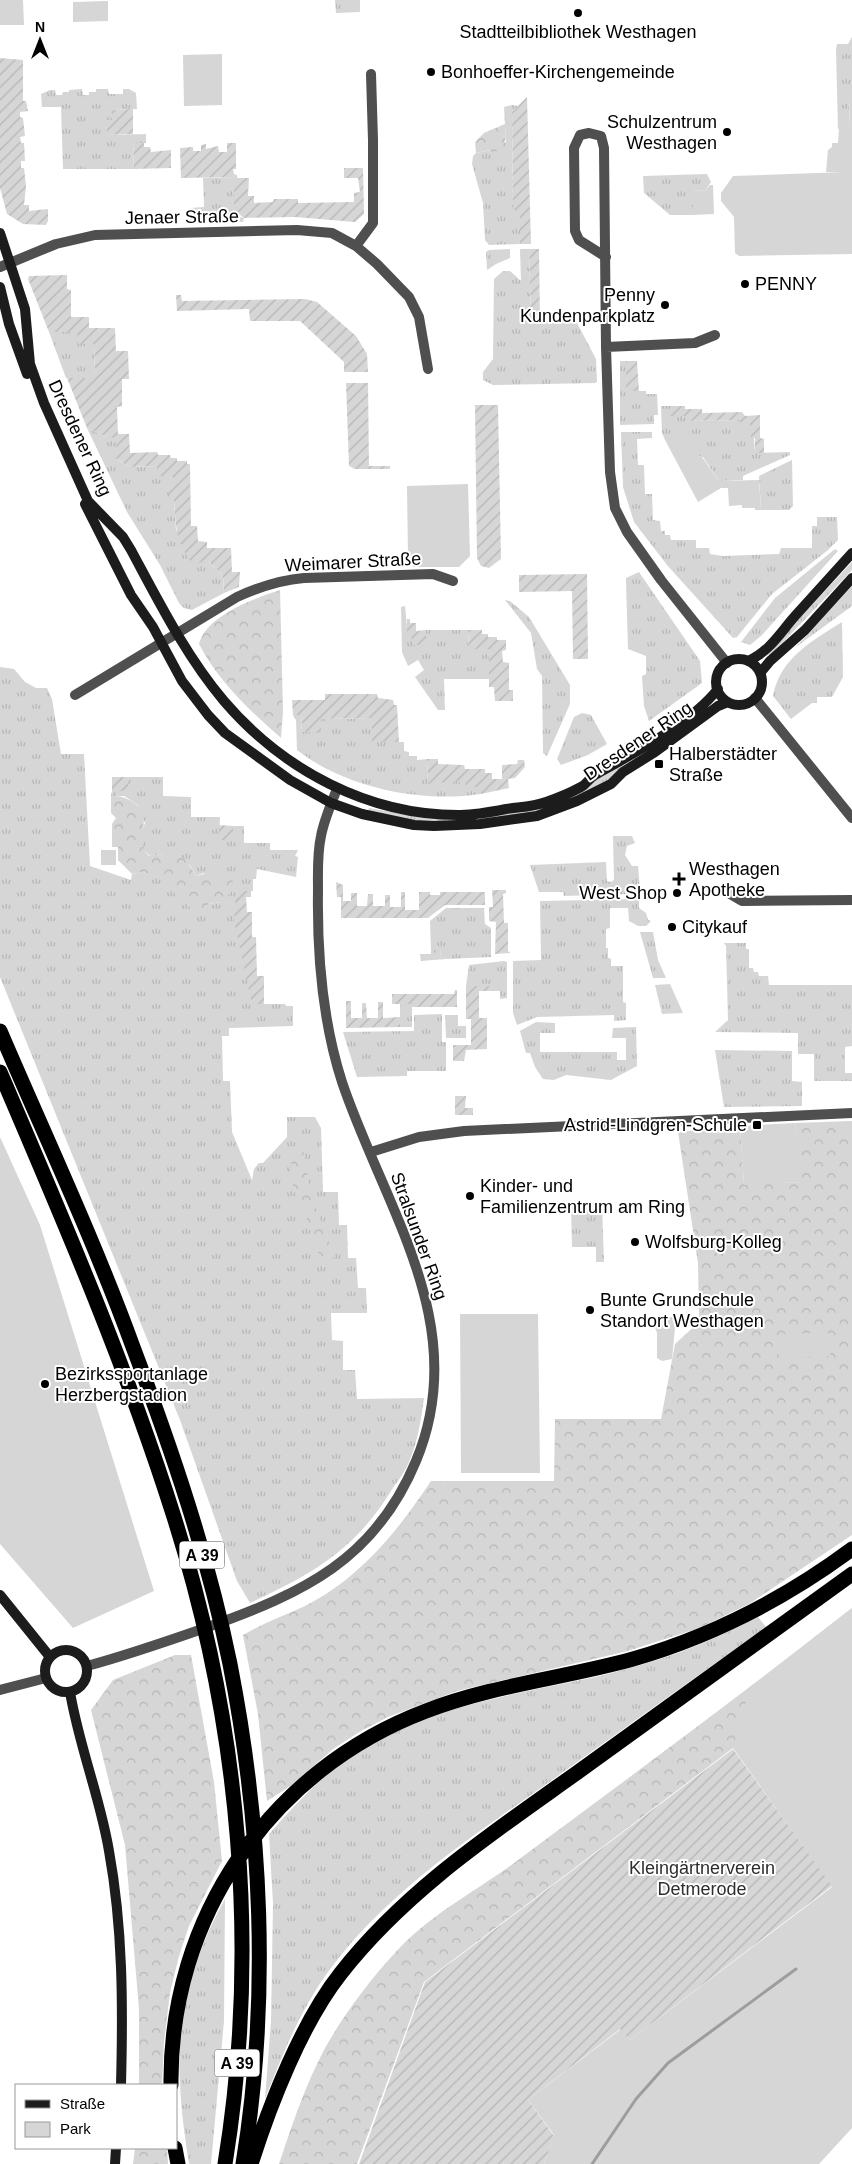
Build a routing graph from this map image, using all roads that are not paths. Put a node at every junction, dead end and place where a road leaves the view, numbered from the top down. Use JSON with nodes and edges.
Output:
{"nodes":[{"id":1,"x":371,"y":74,"type":"dead end"},
{"id":2,"x":0,"y":233,"type":"edge"},
{"id":3,"x":356,"y":246,"type":"junction"},
{"id":4,"x":606,"y":257,"type":"junction"},
{"id":5,"x":5,"y":265,"type":"edge"},
{"id":6,"x":0,"y":287,"type":"edge"},
{"id":7,"x":715,"y":335,"type":"dead end"},
{"id":8,"x":606,"y":347,"type":"junction"},
{"id":9,"x":428,"y":369,"type":"dead end"},
{"id":10,"x":852,"y":554,"type":"edge"},
{"id":11,"x":852,"y":578,"type":"edge"},
{"id":12,"x":453,"y":582,"type":"dead end"},
{"id":13,"x":178,"y":634,"type":"junction"},
{"id":14,"x":161,"y":644,"type":"junction"},
{"id":15,"x":748,"y":661,"type":"junction"},
{"id":16,"x":726,"y":663,"type":"junction"},
{"id":17,"x":760,"y":673,"type":"junction"},
{"id":18,"x":718,"y":689,"type":"junction"},
{"id":19,"x":75,"y":695,"type":"dead end"},
{"id":20,"x":755,"y":698,"type":"junction"},
{"id":21,"x":728,"y":702,"type":"junction"},
{"id":22,"x":337,"y":789,"type":"junction"},
{"id":23,"x":331,"y":803,"type":"junction"},
{"id":24,"x":852,"y":818,"type":"edge"},
{"id":25,"x":725,"y":890,"type":"dead end"},
{"id":26,"x":852,"y":900,"type":"edge"},
{"id":27,"x":0,"y":1031,"type":"edge"},
{"id":28,"x":0,"y":1072,"type":"edge"},
{"id":29,"x":852,"y":1113,"type":"edge"},
{"id":30,"x":370,"y":1152,"type":"junction"},
{"id":31,"x":852,"y":1549,"type":"edge"},
{"id":32,"x":852,"y":1574,"type":"edge"},
{"id":33,"x":0,"y":1595,"type":"edge"},
{"id":34,"x":50,"y":1656,"type":"junction"},
{"id":35,"x":87,"y":1666,"type":"junction"},
{"id":36,"x":46,"y":1678,"type":"junction"},
{"id":37,"x":0,"y":1690,"type":"edge"},
{"id":38,"x":70,"y":1692,"type":"junction"},
{"id":39,"x":121,"y":2084,"type":"edge"},
{"id":40,"x":171,"y":2084,"type":"edge"},
{"id":41,"x":116,"y":2149,"type":"edge"},
{"id":42,"x":175,"y":2149,"type":"edge"},
{"id":43,"x":115,"y":2164,"type":"edge"},
{"id":44,"x":178,"y":2164,"type":"edge"},
{"id":45,"x":225,"y":2164,"type":"edge"},
{"id":46,"x":243,"y":2164,"type":"edge"},
{"id":47,"x":251,"y":2164,"type":"edge"}],
"edges":[{"from":1,"to":3,"type":"street"},
{"from":2,"to":5,"type":"street","name":"Dresdener Ring"},
{"from":3,"to":5,"type":"street","name":"Jenaer Straße"},
{"from":3,"to":9,"type":"street","name":"Jenaer Straße"},
{"from":4,"to":4,"type":"street"},
{"from":4,"to":8,"type":"street"},
{"from":5,"to":13,"type":"street","name":"Dresdener Ring"},
{"from":6,"to":14,"type":"street","name":"Dresdener Ring"},
{"from":7,"to":8,"type":"street"},
{"from":8,"to":16,"type":"street"},
{"from":10,"to":15,"type":"street"},
{"from":11,"to":17,"type":"street"},
{"from":12,"to":13,"type":"street","name":"Weimarer Straße"},
{"from":13,"to":14,"type":"street"},
{"from":13,"to":22,"type":"street","name":"Dresdener Ring"},
{"from":14,"to":19,"type":"street"},
{"from":14,"to":23,"type":"street","name":"Dresdener Ring"},
{"from":15,"to":16,"type":"street"},
{"from":15,"to":17,"type":"street"},
{"from":16,"to":18,"type":"street"},
{"from":17,"to":20,"type":"street"},
{"from":18,"to":21,"type":"street"},
{"from":18,"to":22,"type":"street","name":"Dresdener Ring"},
{"from":20,"to":21,"type":"street","name":"Dresdener Ring"},
{"from":20,"to":24,"type":"street"},
{"from":21,"to":23,"type":"street","name":"Dresdener Ring"},
{"from":22,"to":23,"type":"street"},
{"from":23,"to":30,"type":"street","name":"Stralsunder Ring"},
{"from":25,"to":26,"type":"street"},
{"from":27,"to":46,"type":"highway","number":"A 39"},
{"from":28,"to":45,"type":"highway","number":"A 39"},
{"from":29,"to":30,"type":"street"},
{"from":30,"to":35,"type":"street","name":"Stralsunder Ring"},
{"from":31,"to":40,"type":"highway"},
{"from":32,"to":47,"type":"highway"},
{"from":33,"to":34,"type":"street"},
{"from":34,"to":35,"type":"street"},
{"from":34,"to":36,"type":"street"},
{"from":35,"to":38,"type":"street"},
{"from":36,"to":37,"type":"street"},
{"from":36,"to":38,"type":"street"},
{"from":38,"to":39,"type":"street"},
{"from":41,"to":43,"type":"street"},
{"from":42,"to":44,"type":"highway"}]}
